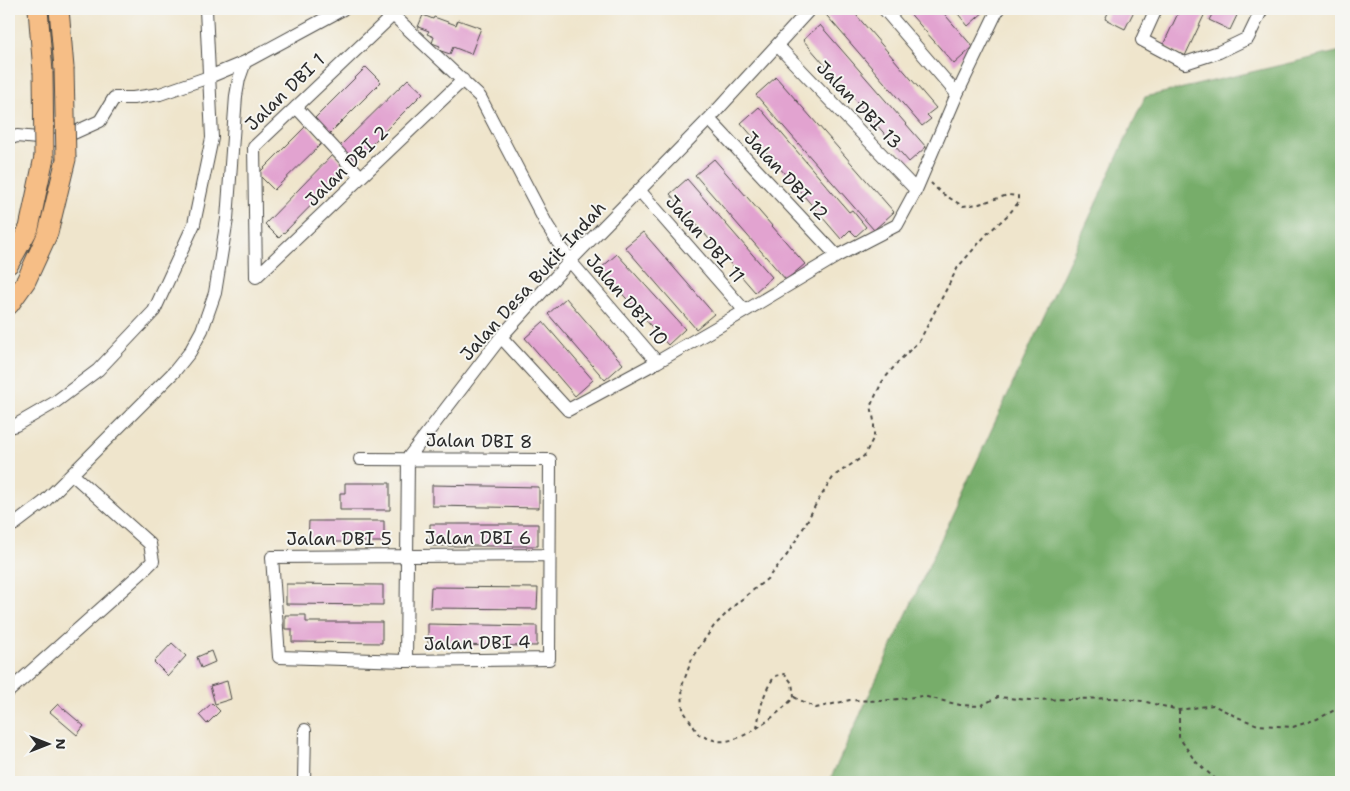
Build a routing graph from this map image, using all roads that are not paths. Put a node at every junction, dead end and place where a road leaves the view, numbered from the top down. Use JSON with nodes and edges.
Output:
{"nodes":[{"id":1,"x":38,"y":9,"type":"edge"},
{"id":2,"x":59,"y":9,"type":"edge"},
{"id":3,"x":343,"y":9,"type":"edge"},
{"id":4,"x":810,"y":9,"type":"edge"},
{"id":5,"x":884,"y":9,"type":"edge"},
{"id":6,"x":998,"y":9,"type":"edge"},
{"id":7,"x":1156,"y":9,"type":"edge"},
{"id":8,"x":1262,"y":9,"type":"edge"},
{"id":9,"x":206,"y":10,"type":"edge"},
{"id":10,"x":391,"y":12,"type":"edge"},
{"id":11,"x":776,"y":45,"type":"junction"},
{"id":12,"x":245,"y":62,"type":"junction"},
{"id":13,"x":209,"y":77,"type":"junction"},
{"id":14,"x":463,"y":80,"type":"junction"},
{"id":15,"x":957,"y":94,"type":"junction"},
{"id":16,"x":296,"y":107,"type":"junction"},
{"id":17,"x":709,"y":119,"type":"junction"},
{"id":18,"x":9,"y":139,"type":"edge"},
{"id":19,"x":361,"y":177,"type":"junction"},
{"id":20,"x":640,"y":190,"type":"junction"},
{"id":21,"x":916,"y":190,"type":"junction"},
{"id":22,"x":837,"y":256,"type":"junction"},
{"id":23,"x":570,"y":261,"type":"junction"},
{"id":24,"x":9,"y":264,"type":"edge"},
{"id":25,"x":256,"y":277,"type":"joint"},
{"id":26,"x":9,"y":305,"type":"edge"},
{"id":27,"x":745,"y":311,"type":"junction"},
{"id":28,"x":501,"y":337,"type":"junction"},
{"id":29,"x":657,"y":362,"type":"junction"},
{"id":30,"x":9,"y":428,"type":"edge"},
{"id":31,"x":408,"y":458,"type":"junction"},
{"id":32,"x":360,"y":459,"type":"dead end"},
{"id":33,"x":72,"y":474,"type":"junction"},
{"id":34,"x":9,"y":526,"type":"edge"},
{"id":35,"x":550,"y":555,"type":"junction"},
{"id":36,"x":407,"y":556,"type":"junction"},
{"id":37,"x":272,"y":557,"type":"joint"},
{"id":38,"x":406,"y":661,"type":"junction"},
{"id":39,"x":9,"y":691,"type":"edge"},
{"id":40,"x":305,"y":730,"type":"dead end"},
{"id":41,"x":304,"y":782,"type":"edge"}],
"edges":[{"from":1,"to":24,"type":"highway","bridge":true},
{"from":2,"to":26,"type":"highway","bridge":true},
{"from":3,"to":12,"type":"street"},
{"from":4,"to":11,"type":"street","name":"Jalan Desa Bukit Indah"},
{"from":5,"to":15,"type":"street"},
{"from":6,"to":15,"type":"street"},
{"from":7,"to":8,"type":"street"},
{"from":9,"to":13,"type":"street"},
{"from":10,"to":14,"type":"street","name":"Jalan DBI 10"},
{"from":10,"to":16,"type":"street","name":"Jalan DBI 1"},
{"from":11,"to":17,"type":"street","name":"Jalan Desa Bukit Indah"},
{"from":11,"to":21,"type":"street","name":"Jalan DBI 13"},
{"from":12,"to":13,"type":"street"},
{"from":12,"to":33,"type":"street"},
{"from":13,"to":18,"type":"street"},
{"from":13,"to":30,"type":"street"},
{"from":14,"to":19,"type":"street","name":"Jalan DBI 2"},
{"from":14,"to":23,"type":"street","name":"Jalan DBI 10"},
{"from":15,"to":21,"type":"street"},
{"from":16,"to":19,"type":"street"},
{"from":16,"to":25,"type":"street","name":"Jalan DBI 1"},
{"from":17,"to":20,"type":"street","name":"Jalan Desa Bukit Indah"},
{"from":17,"to":22,"type":"street","name":"Jalan DBI 12"},
{"from":19,"to":25,"type":"street","name":"Jalan DBI 2"},
{"from":20,"to":23,"type":"street","name":"Jalan Desa Bukit Indah"},
{"from":20,"to":27,"type":"street","name":"Jalan DBI 11"},
{"from":21,"to":22,"type":"street"},
{"from":22,"to":27,"type":"street"},
{"from":23,"to":28,"type":"street","name":"Jalan Desa Bukit Indah"},
{"from":23,"to":29,"type":"street","name":"Jalan DBI 10"},
{"from":27,"to":29,"type":"street"},
{"from":28,"to":29,"type":"street"},
{"from":28,"to":31,"type":"street","name":"Jalan Desa Bukit Indah"},
{"from":31,"to":32,"type":"street","name":"Jalan DBI 8"},
{"from":31,"to":35,"type":"street","name":"Jalan DBI 8"},
{"from":31,"to":36,"type":"street"},
{"from":33,"to":34,"type":"street"},
{"from":33,"to":39,"type":"street"},
{"from":35,"to":36,"type":"street","name":"Jalan DBI 6"},
{"from":35,"to":38,"type":"street","name":"Jalan DBI 4"},
{"from":36,"to":37,"type":"street","name":"Jalan DBI 5"},
{"from":36,"to":38,"type":"street"},
{"from":37,"to":38,"type":"street","name":"Jalan DBI 4"},
{"from":40,"to":41,"type":"street"}]}
